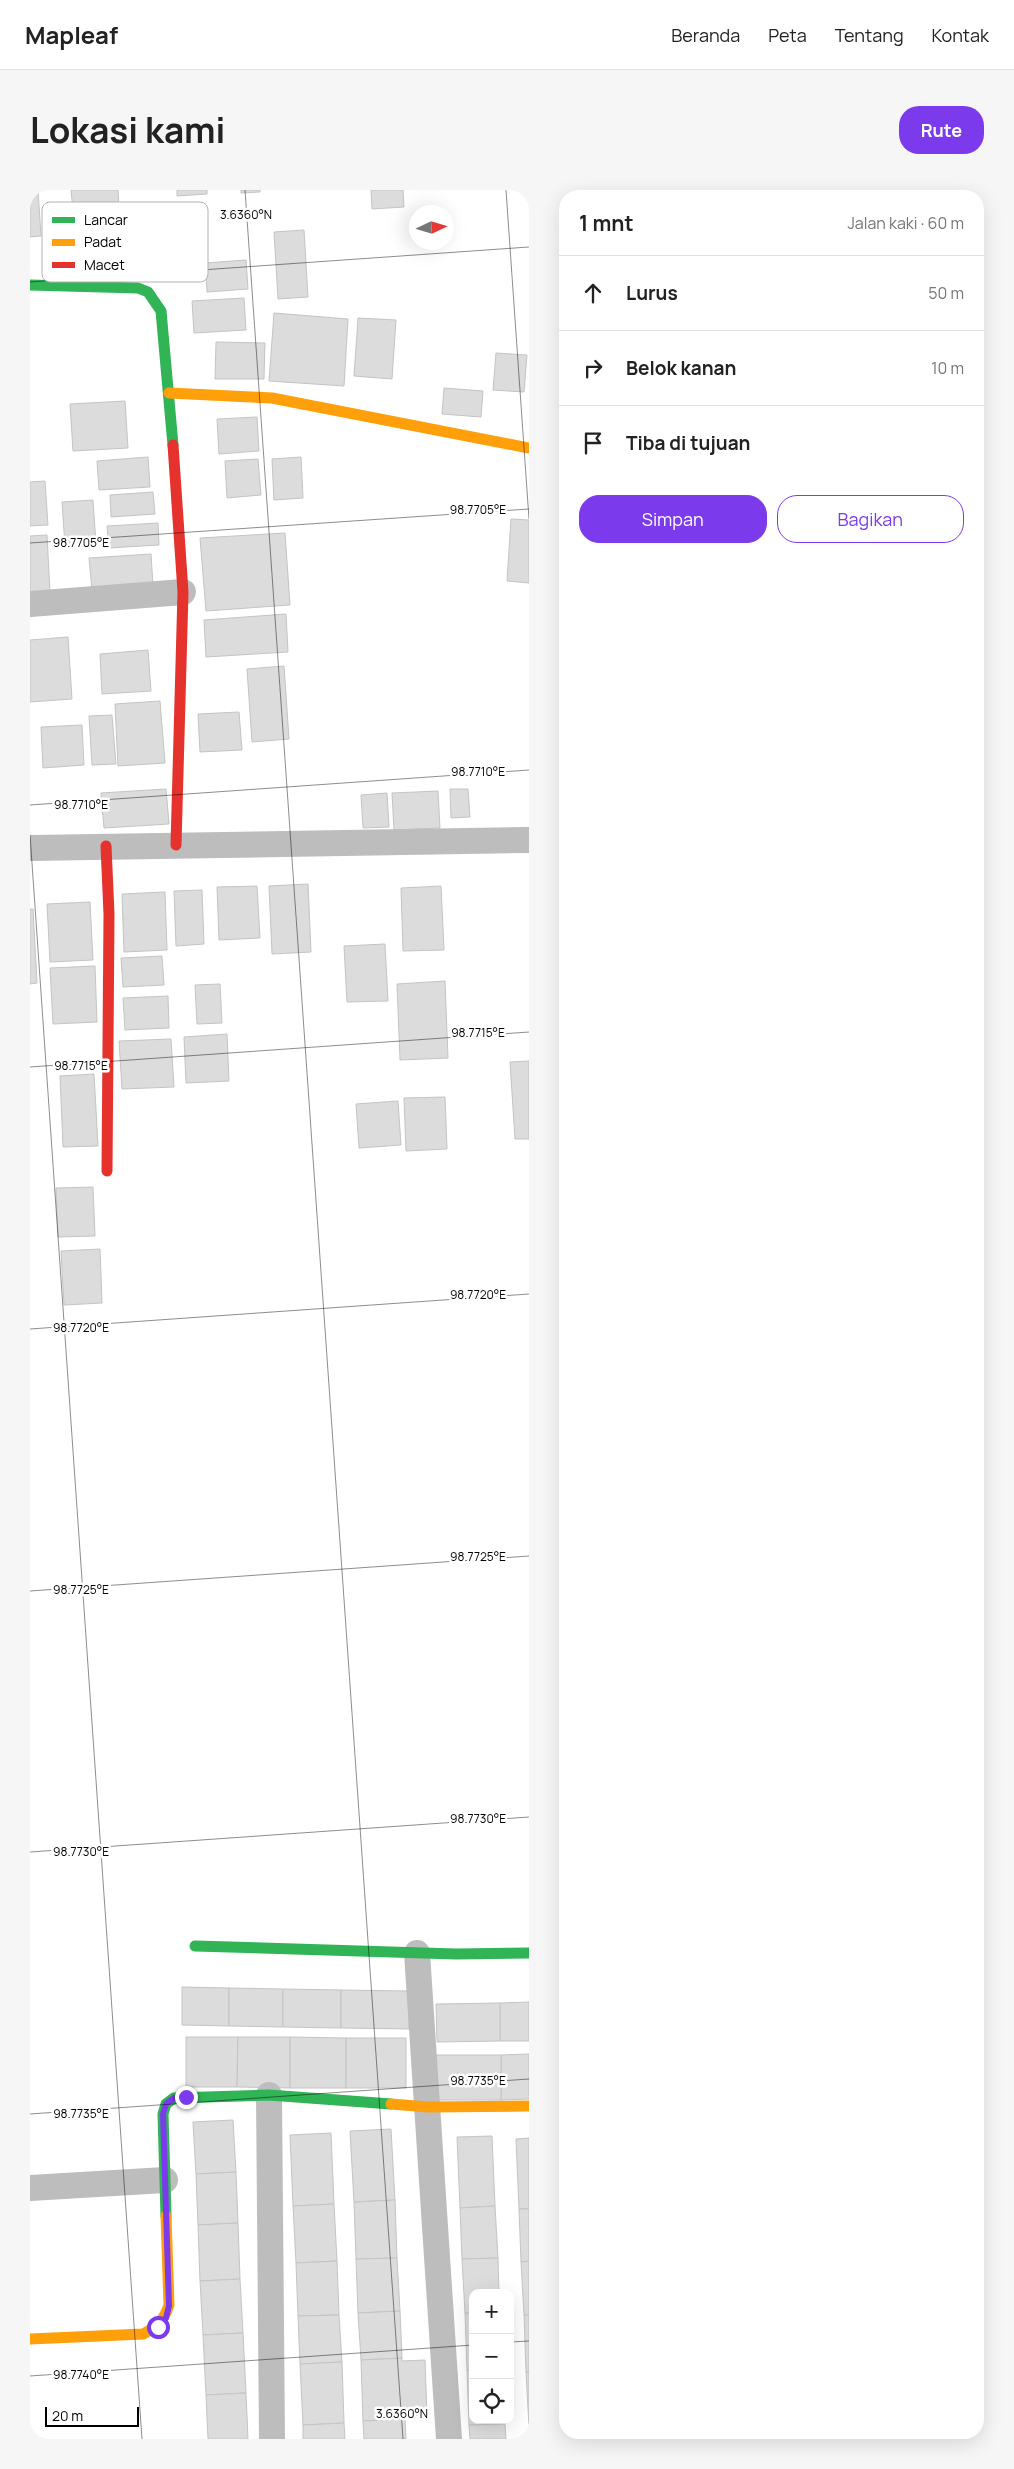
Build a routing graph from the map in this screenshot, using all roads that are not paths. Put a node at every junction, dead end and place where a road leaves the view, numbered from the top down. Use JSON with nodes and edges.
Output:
{"nodes":[{"id":1,"x":30,"y":286,"type":"edge"},
{"id":2,"x":170,"y":393,"type":"junction"},
{"id":3,"x":529,"y":448,"type":"edge"},
{"id":4,"x":183,"y":592,"type":"junction"},
{"id":5,"x":30,"y":604,"type":"edge"},
{"id":6,"x":529,"y":840,"type":"edge"},
{"id":7,"x":176,"y":845,"type":"junction"},
{"id":8,"x":106,"y":846,"type":"junction"},
{"id":9,"x":30,"y":848,"type":"edge"},
{"id":10,"x":107,"y":1171,"type":"dead end"},
{"id":11,"x":195,"y":1946,"type":"dead end"},
{"id":12,"x":417,"y":1953,"type":"junction"},
{"id":13,"x":529,"y":1953,"type":"edge"},
{"id":14,"x":269,"y":2095,"type":"junction"},
{"id":15,"x":529,"y":2106,"type":"edge"},
{"id":16,"x":428,"y":2107,"type":"junction"},
{"id":17,"x":165,"y":2180,"type":"junction"},
{"id":18,"x":30,"y":2188,"type":"edge"},
{"id":19,"x":30,"y":2340,"type":"edge"},
{"id":20,"x":272,"y":2439,"type":"edge"},
{"id":21,"x":449,"y":2439,"type":"edge"}],
"edges":[{"from":1,"to":2,"type":"street"},
{"from":2,"to":3,"type":"street"},
{"from":2,"to":4,"type":"street"},
{"from":4,"to":5,"type":"street"},
{"from":4,"to":7,"type":"street"},
{"from":6,"to":7,"type":"street"},
{"from":7,"to":8,"type":"street"},
{"from":8,"to":9,"type":"street"},
{"from":8,"to":10,"type":"street"},
{"from":11,"to":12,"type":"street"},
{"from":12,"to":13,"type":"street"},
{"from":12,"to":16,"type":"street"},
{"from":14,"to":16,"type":"street"},
{"from":14,"to":17,"type":"street"},
{"from":14,"to":20,"type":"street"},
{"from":15,"to":16,"type":"street"},
{"from":16,"to":21,"type":"street"},
{"from":17,"to":18,"type":"street"},
{"from":17,"to":19,"type":"street"}]}
